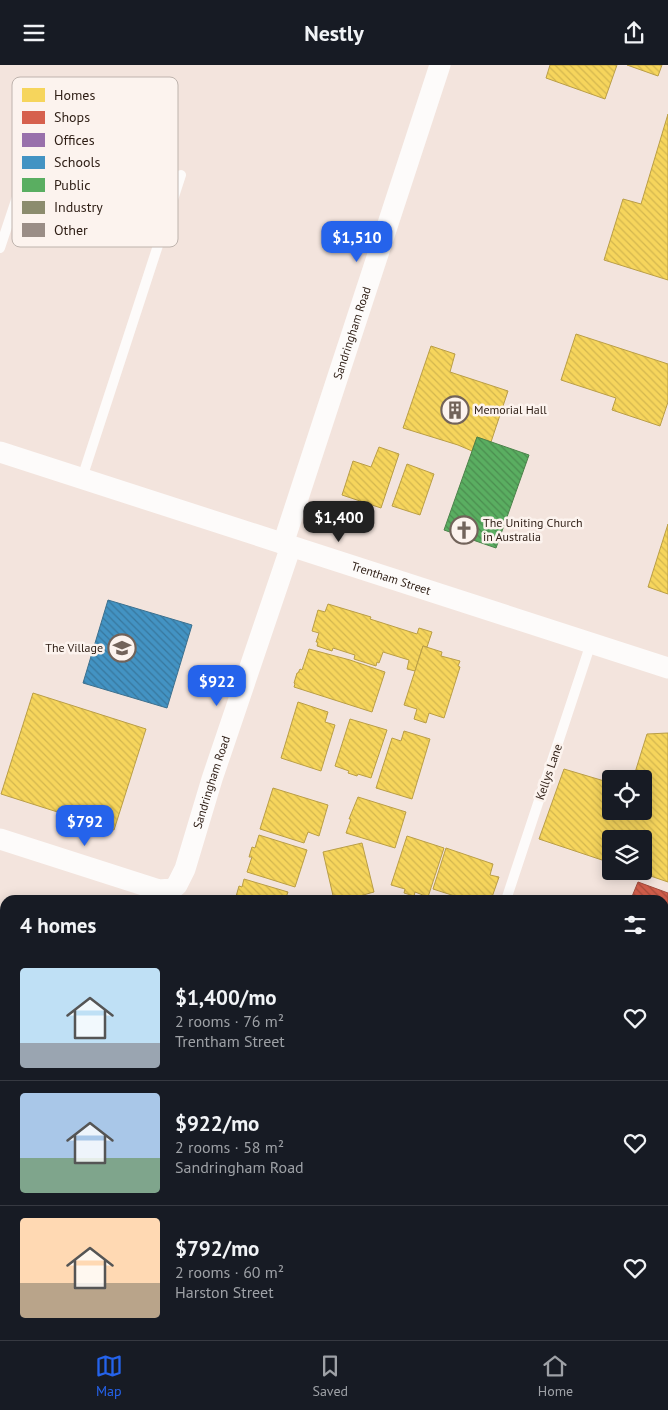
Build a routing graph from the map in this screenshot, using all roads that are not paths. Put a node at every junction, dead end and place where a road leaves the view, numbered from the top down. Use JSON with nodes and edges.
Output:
{"nodes":[{"id":1,"x":440,"y":65,"type":"edge"},
{"id":2,"x":181,"y":175,"type":"dead end"},
{"id":3,"x":178,"y":184,"type":"edge"},
{"id":4,"x":12,"y":212,"type":"edge"},
{"id":5,"x":158,"y":247,"type":"edge"},
{"id":6,"x":0,"y":248,"type":"edge"},
{"id":7,"x":0,"y":452,"type":"edge"},
{"id":8,"x":82,"y":479,"type":"junction"},
{"id":9,"x":287,"y":545,"type":"junction"},
{"id":10,"x":591,"y":643,"type":"junction"},
{"id":11,"x":668,"y":668,"type":"edge"},
{"id":12,"x":0,"y":839,"type":"edge"},
{"id":13,"x":158,"y":895,"type":"edge"},
{"id":14,"x":508,"y":895,"type":"edge"}],
"edges":[{"from":1,"to":9,"type":"street","name":"Sandringham Road"},
{"from":2,"to":3,"type":"lane"},
{"from":4,"to":6,"type":"lane"},
{"from":5,"to":8,"type":"lane"},
{"from":7,"to":8,"type":"street","name":"Trentham Street"},
{"from":8,"to":9,"type":"street","name":"Trentham Street"},
{"from":9,"to":10,"type":"street","name":"Trentham Street"},
{"from":9,"to":13,"type":"street","name":"Sandringham Road"},
{"from":10,"to":11,"type":"street","name":"Trentham Street"},
{"from":10,"to":14,"type":"lane","name":"Kellys Lane"},
{"from":12,"to":13,"type":"street"}]}
